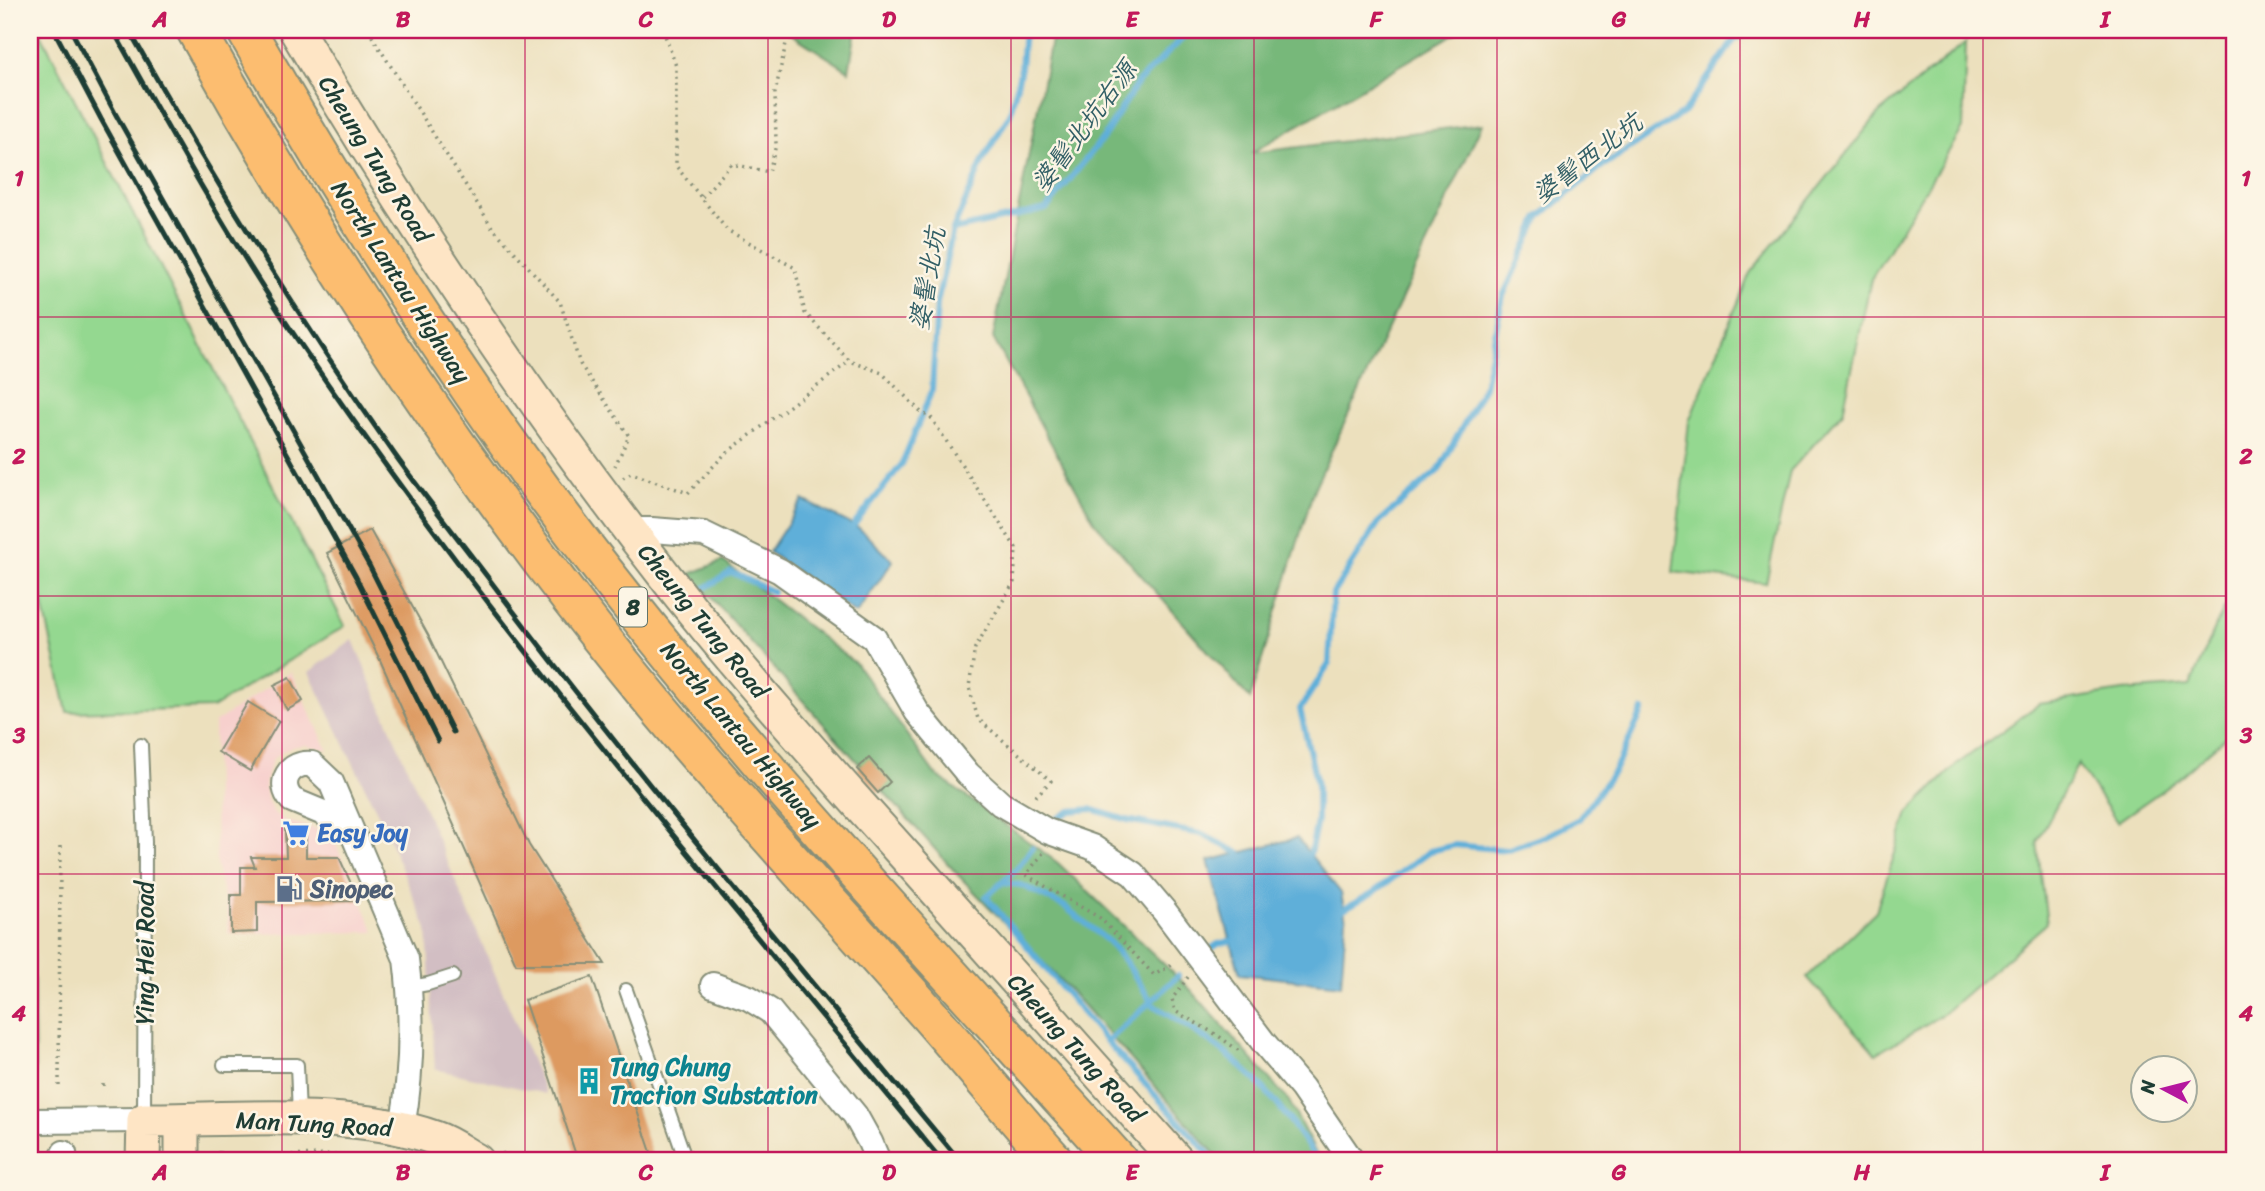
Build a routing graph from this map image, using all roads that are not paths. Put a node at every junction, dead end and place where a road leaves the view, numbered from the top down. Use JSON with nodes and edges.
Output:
{"nodes":[{"id":1,"x":196,"y":30,"type":"edge"},
{"id":2,"x":246,"y":30,"type":"edge"},
{"id":3,"x":296,"y":30,"type":"edge"},
{"id":4,"x":629,"y":530,"type":"junction"},
{"id":5,"x":141,"y":745,"type":"dead end"},
{"id":6,"x":350,"y":830,"type":"dead end"},
{"id":7,"x":453,"y":976,"type":"dead end"},
{"id":8,"x":713,"y":985,"type":"dead end"},
{"id":9,"x":410,"y":987,"type":"junction"},
{"id":10,"x":626,"y":990,"type":"dead end"},
{"id":11,"x":224,"y":1065,"type":"dead end"},
{"id":12,"x":299,"y":1118,"type":"junction"},
{"id":13,"x":144,"y":1120,"type":"junction"},
{"id":14,"x":182,"y":1120,"type":"junction"},
{"id":15,"x":30,"y":1121,"type":"edge"},
{"id":16,"x":402,"y":1128,"type":"junction"},
{"id":17,"x":143,"y":1161,"type":"edge"},
{"id":18,"x":182,"y":1161,"type":"edge"},
{"id":19,"x":477,"y":1161,"type":"edge"},
{"id":20,"x":687,"y":1161,"type":"edge"},
{"id":21,"x":878,"y":1161,"type":"edge"},
{"id":22,"x":1054,"y":1161,"type":"edge"},
{"id":23,"x":1118,"y":1161,"type":"edge"},
{"id":24,"x":1177,"y":1161,"type":"edge"},
{"id":25,"x":1352,"y":1161,"type":"edge"}],
"edges":[{"from":1,"to":22,"type":"highway","name":"North Lantau Highway","number":"8"},
{"from":2,"to":23,"type":"highway","name":"North Lantau Highway","number":"8"},
{"from":3,"to":4,"type":"main road","name":"Cheung Tung Road"},
{"from":4,"to":24,"type":"main road","name":"Cheung Tung Road"},
{"from":4,"to":25,"type":"street"},
{"from":5,"to":13,"type":"lane","name":"Ying Hei Road"},
{"from":6,"to":9,"type":"street"},
{"from":7,"to":9,"type":"lane"},
{"from":8,"to":21,"type":"street"},
{"from":9,"to":16,"type":"street"},
{"from":10,"to":20,"type":"lane"},
{"from":11,"to":12,"type":"lane"},
{"from":12,"to":14,"type":"main road","name":"Man Tung Road"},
{"from":12,"to":16,"type":"main road","name":"Man Tung Road"},
{"from":13,"to":14,"type":"main road","name":"Man Tung Road"},
{"from":13,"to":15,"type":"street"},
{"from":13,"to":17,"type":"main road","name":"Ying Hei Road"},
{"from":14,"to":18,"type":"main road"},
{"from":16,"to":19,"type":"main road","name":"Man Tung Road"}]}
